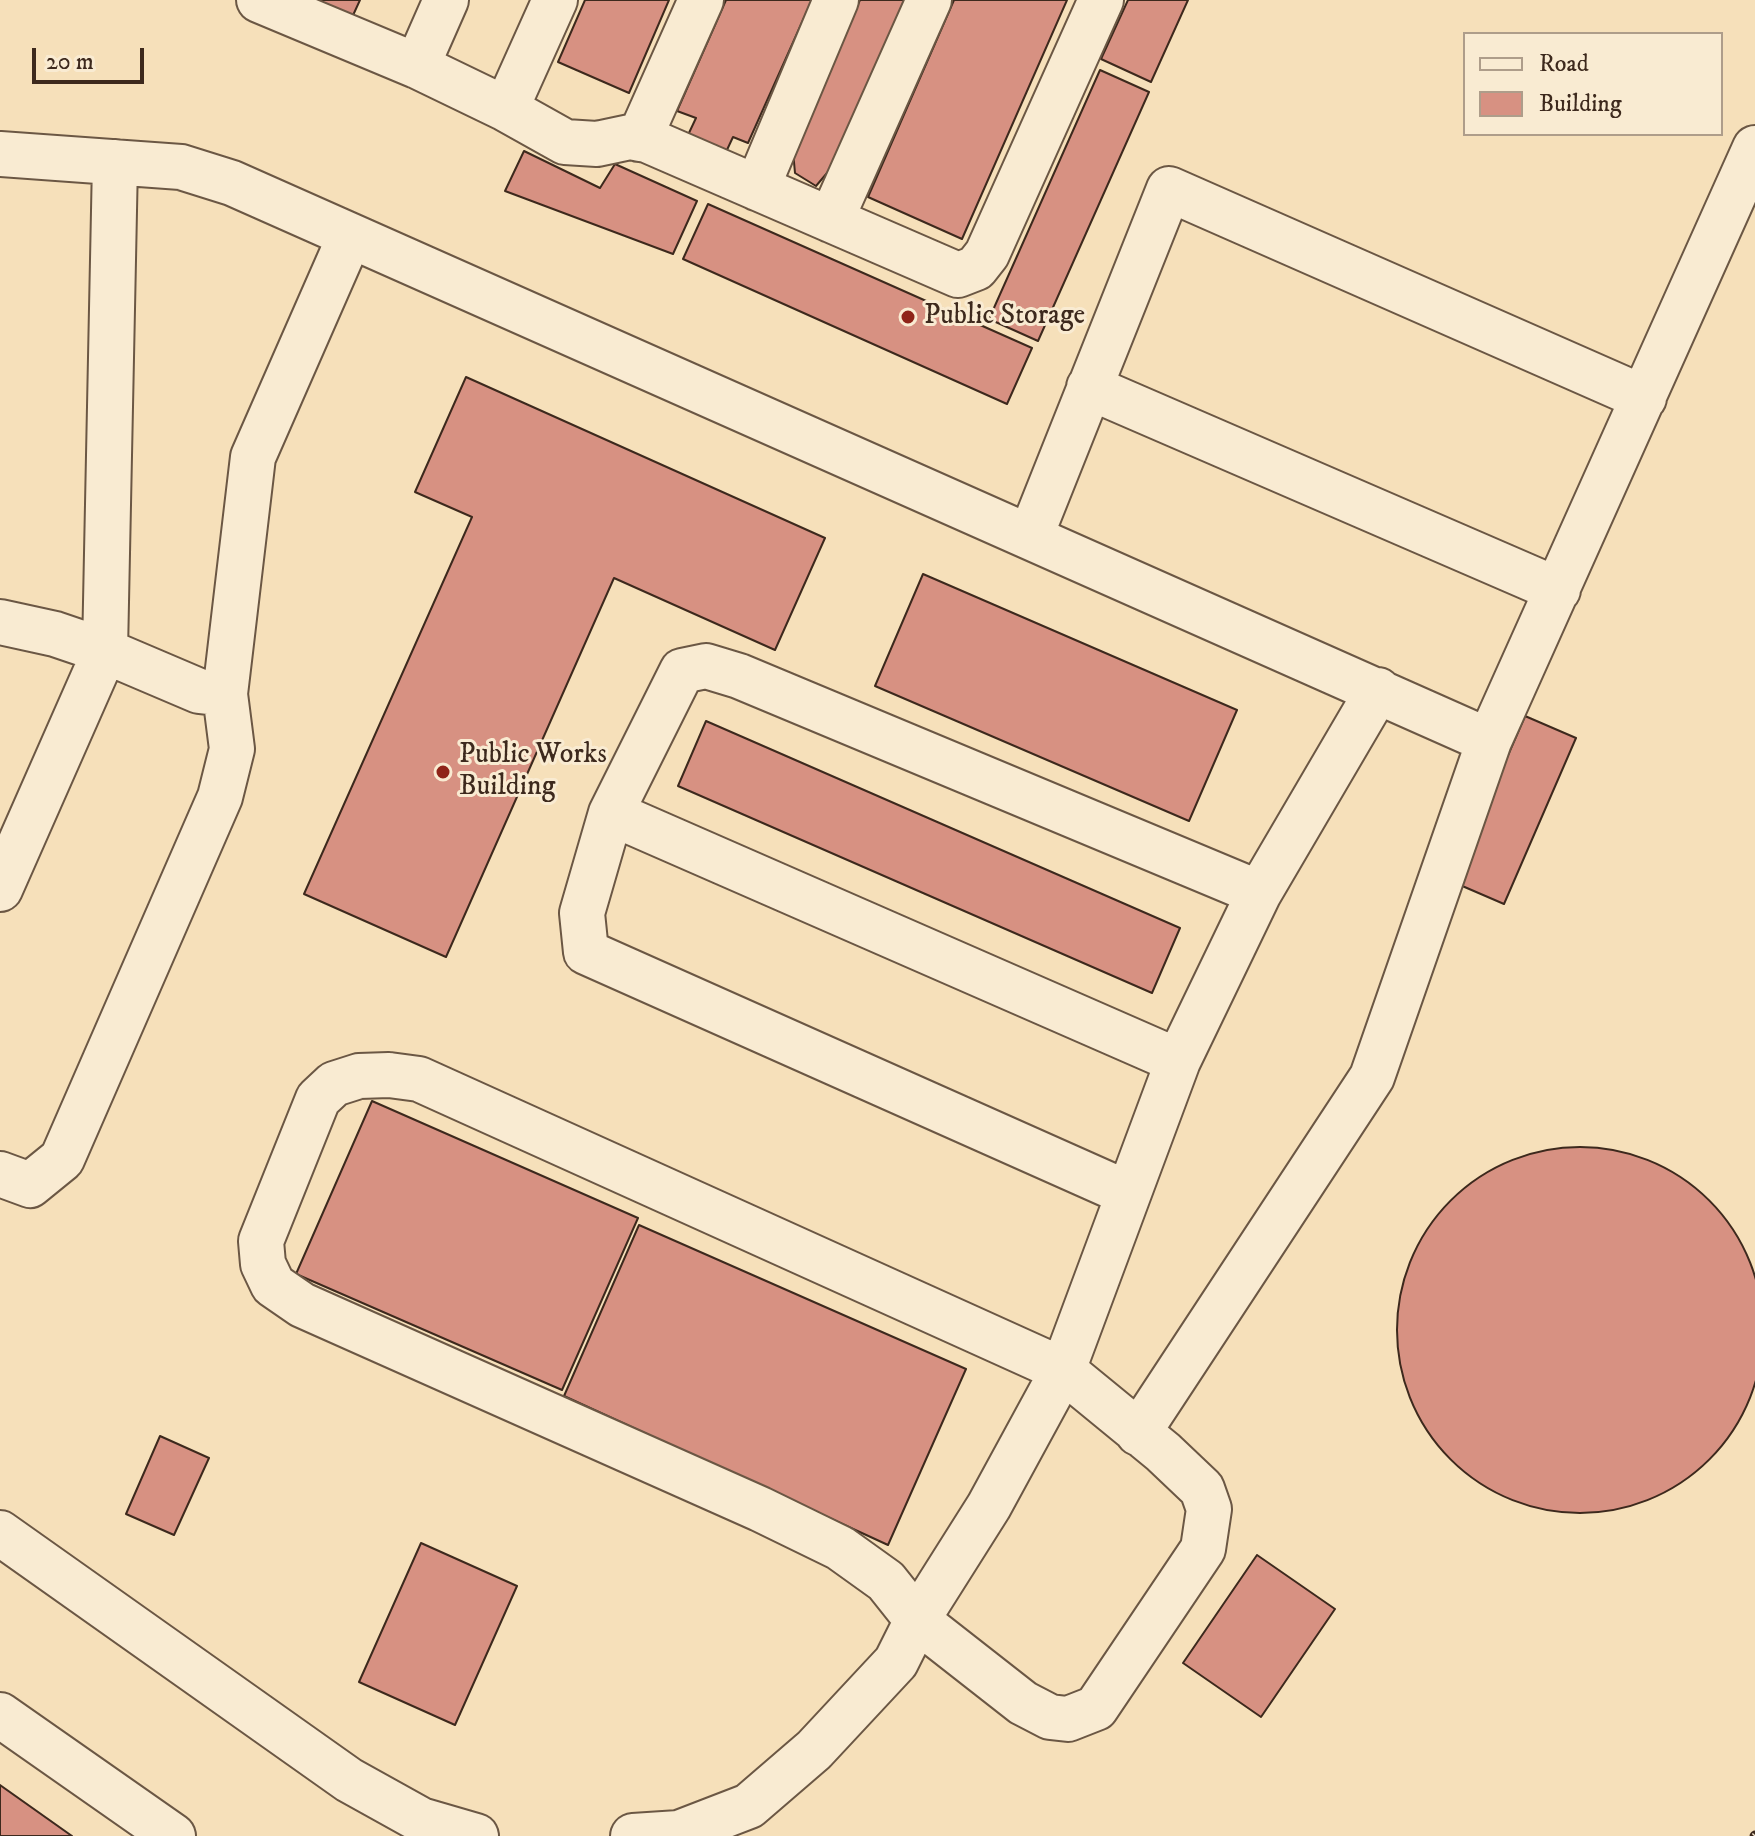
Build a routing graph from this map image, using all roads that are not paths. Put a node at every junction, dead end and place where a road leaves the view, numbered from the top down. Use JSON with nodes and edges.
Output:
{"nodes":[{"id":1,"x":259,"y":0,"type":"edge"},
{"id":2,"x":446,"y":0,"type":"edge"},
{"id":3,"x":555,"y":0,"type":"edge"},
{"id":4,"x":701,"y":0,"type":"edge"},
{"id":5,"x":836,"y":0,"type":"edge"},
{"id":6,"x":929,"y":0,"type":"edge"},
{"id":7,"x":1101,"y":0,"type":"edge"},
{"id":8,"x":417,"y":66,"type":"junction"},
{"id":9,"x":506,"y":109,"type":"junction"},
{"id":10,"x":639,"y":139,"type":"junction"},
{"id":11,"x":1755,"y":148,"type":"edge"},
{"id":12,"x":0,"y":154,"type":"edge"},
{"id":13,"x":115,"y":162,"type":"junction"},
{"id":14,"x":757,"y":188,"type":"junction"},
{"id":15,"x":831,"y":220,"type":"junction"},
{"id":16,"x":350,"y":236,"type":"junction"},
{"id":17,"x":1089,"y":387,"type":"junction"},
{"id":18,"x":1644,"y":398,"type":"junction"},
{"id":19,"x":1031,"y":535,"type":"junction"},
{"id":20,"x":1558,"y":590,"type":"junction"},
{"id":21,"x":0,"y":622,"type":"edge"},
{"id":22,"x":105,"y":651,"type":"junction"},
{"id":23,"x":1378,"y":690,"type":"junction"},
{"id":24,"x":225,"y":694,"type":"junction"},
{"id":25,"x":1489,"y":741,"type":"junction"},
{"id":26,"x":611,"y":813,"type":"junction"},
{"id":27,"x":0,"y":889,"type":"edge"},
{"id":28,"x":1259,"y":893,"type":"junction"},
{"id":29,"x":1178,"y":1061,"type":"junction"},
{"id":30,"x":0,"y":1174,"type":"edge"},
{"id":31,"x":1127,"y":1193,"type":"junction"},
{"id":32,"x":1063,"y":1370,"type":"junction"},
{"id":33,"x":1138,"y":1433,"type":"junction"},
{"id":34,"x":0,"y":1533,"type":"edge"},
{"id":35,"x":917,"y":1620,"type":"junction"},
{"id":36,"x":0,"y":1715,"type":"edge"},
{"id":37,"x":173,"y":1836,"type":"edge"},
{"id":38,"x":476,"y":1836,"type":"edge"},
{"id":39,"x":633,"y":1836,"type":"edge"}],
"edges":[{"from":1,"to":8,"type":"lane"},
{"from":2,"to":8,"type":"lane"},
{"from":3,"to":9,"type":"lane"},
{"from":4,"to":10,"type":"lane"},
{"from":5,"to":14,"type":"lane"},
{"from":6,"to":15,"type":"lane"},
{"from":7,"to":15,"type":"lane"},
{"from":8,"to":9,"type":"lane"},
{"from":9,"to":10,"type":"lane"},
{"from":10,"to":14,"type":"lane"},
{"from":11,"to":18,"type":"lane"},
{"from":12,"to":13,"type":"lane"},
{"from":13,"to":16,"type":"lane"},
{"from":13,"to":22,"type":"lane"},
{"from":14,"to":15,"type":"lane"},
{"from":16,"to":19,"type":"lane"},
{"from":16,"to":24,"type":"lane"},
{"from":17,"to":18,"type":"lane"},
{"from":17,"to":19,"type":"lane"},
{"from":17,"to":20,"type":"lane"},
{"from":18,"to":20,"type":"lane"},
{"from":19,"to":23,"type":"lane"},
{"from":20,"to":25,"type":"lane"},
{"from":21,"to":22,"type":"lane"},
{"from":22,"to":24,"type":"lane"},
{"from":22,"to":27,"type":"lane"},
{"from":23,"to":25,"type":"lane"},
{"from":23,"to":28,"type":"lane"},
{"from":24,"to":30,"type":"lane"},
{"from":25,"to":33,"type":"lane"},
{"from":26,"to":28,"type":"lane"},
{"from":26,"to":29,"type":"lane"},
{"from":26,"to":31,"type":"lane"},
{"from":28,"to":29,"type":"lane"},
{"from":29,"to":31,"type":"lane"},
{"from":31,"to":32,"type":"lane"},
{"from":32,"to":33,"type":"lane"},
{"from":32,"to":35,"type":"lane"},
{"from":32,"to":35,"type":"lane"},
{"from":33,"to":35,"type":"lane"},
{"from":34,"to":38,"type":"lane"},
{"from":35,"to":39,"type":"lane"},
{"from":36,"to":37,"type":"lane"}]}
